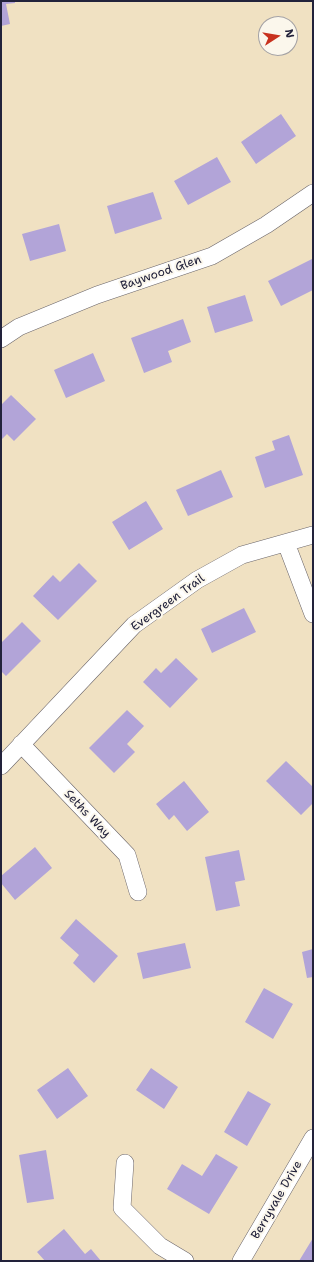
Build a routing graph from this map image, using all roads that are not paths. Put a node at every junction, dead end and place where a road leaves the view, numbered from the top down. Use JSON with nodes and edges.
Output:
{"nodes":[{"id":1,"x":313,"y":193,"type":"edge"},
{"id":2,"x":1,"y":339,"type":"edge"},
{"id":3,"x":313,"y":534,"type":"edge"},
{"id":4,"x":286,"y":543,"type":"junction"},
{"id":5,"x":313,"y":614,"type":"edge"},
{"id":6,"x":21,"y":744,"type":"junction"},
{"id":7,"x":1,"y":766,"type":"edge"},
{"id":8,"x":138,"y":892,"type":"dead end"},
{"id":9,"x":313,"y":1138,"type":"edge"},
{"id":10,"x":125,"y":1162,"type":"dead end"},
{"id":11,"x":185,"y":1261,"type":"edge"},
{"id":12,"x":241,"y":1261,"type":"edge"}],
"edges":[{"from":1,"to":2,"type":"street","name":"Baywood Glen"},
{"from":3,"to":4,"type":"street","name":"Evergreen Trail"},
{"from":4,"to":5,"type":"street"},
{"from":4,"to":6,"type":"street","name":"Evergreen Trail"},
{"from":6,"to":7,"type":"street","name":"Evergreen Trail"},
{"from":6,"to":8,"type":"street","name":"Seths Way"},
{"from":9,"to":12,"type":"street","name":"Berryvale Drive"},
{"from":10,"to":11,"type":"street"}]}
